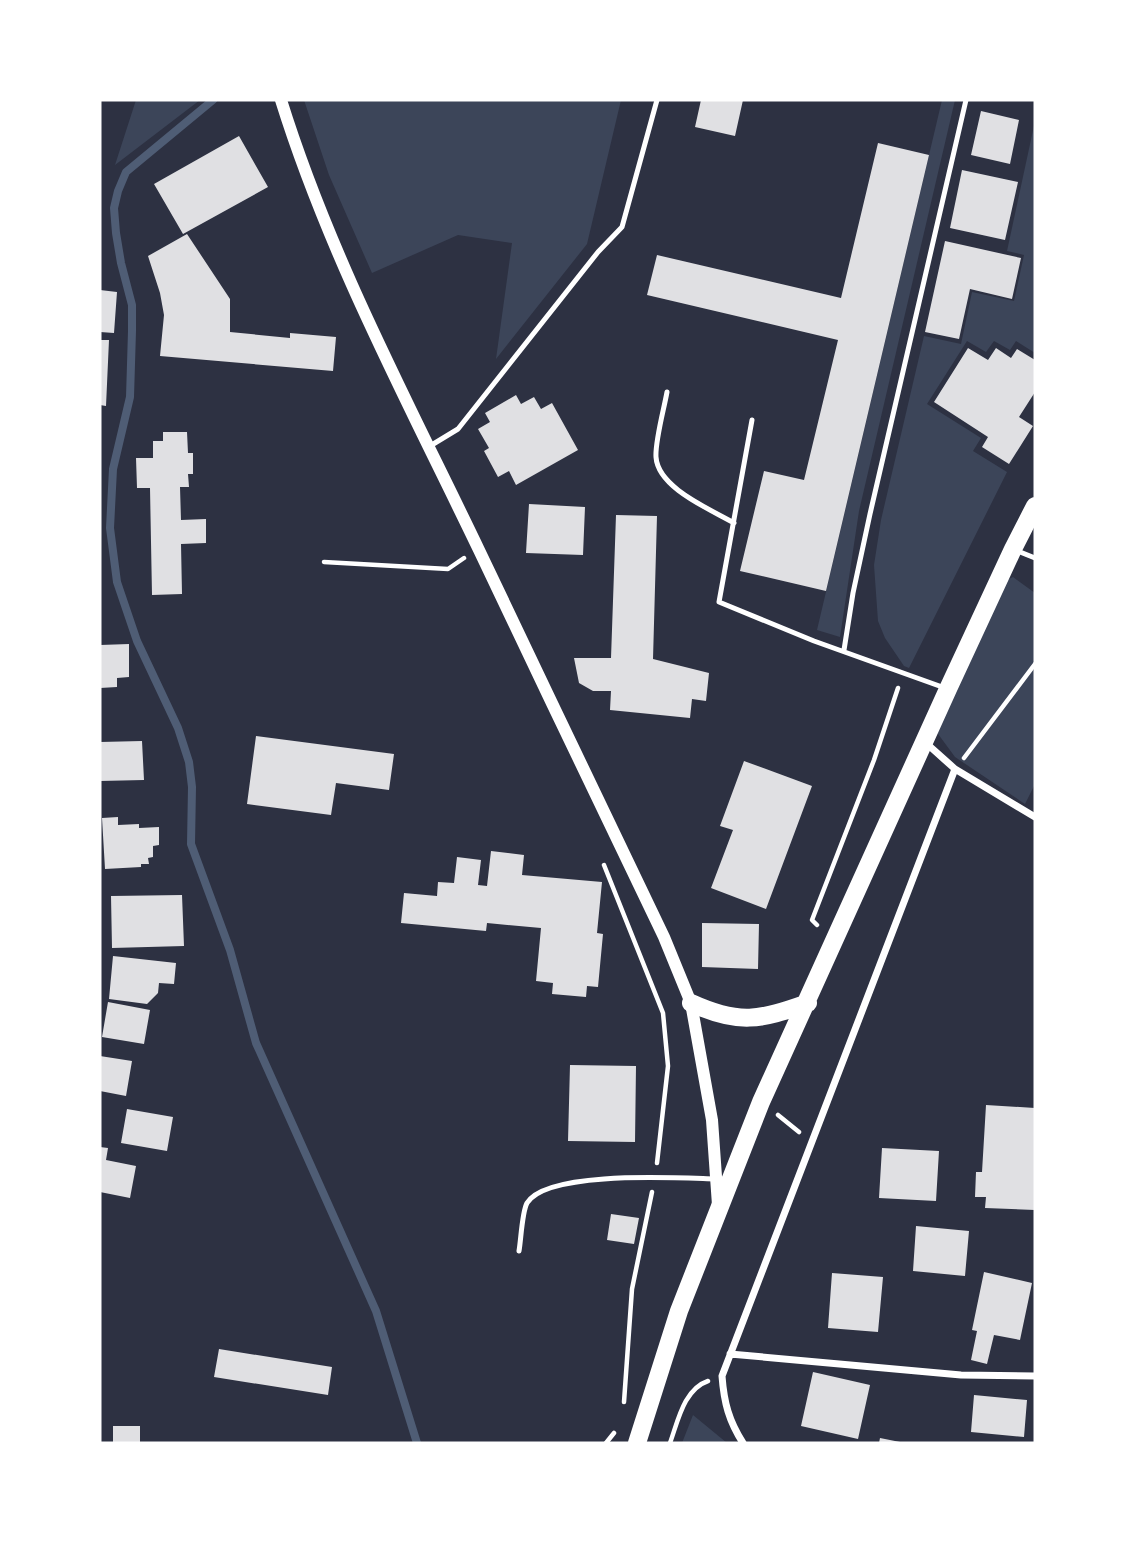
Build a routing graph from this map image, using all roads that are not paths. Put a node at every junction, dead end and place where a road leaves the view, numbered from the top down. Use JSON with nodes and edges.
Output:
{"nodes":[{"id":1,"x":281,"y":100,"type":"edge"},
{"id":2,"x":657,"y":100,"type":"edge"},
{"id":3,"x":966,"y":100,"type":"edge"},
{"id":4,"x":667,"y":392,"type":"dead end"},
{"id":5,"x":752,"y":420,"type":"dead end"},
{"id":6,"x":428,"y":448,"type":"junction"},
{"id":7,"x":1035,"y":506,"type":"edge"},
{"id":8,"x":734,"y":523,"type":"junction"},
{"id":9,"x":1013,"y":549,"type":"junction"},
{"id":10,"x":1035,"y":558,"type":"edge"},
{"id":11,"x":844,"y":650,"type":"junction"},
{"id":12,"x":948,"y":689,"type":"junction"},
{"id":13,"x":925,"y":742,"type":"junction"},
{"id":14,"x":956,"y":769,"type":"junction"},
{"id":15,"x":1035,"y":817,"type":"edge"},
{"id":16,"x":691,"y":1003,"type":"junction"},
{"id":17,"x":808,"y":1003,"type":"junction"},
{"id":18,"x":716,"y":1179,"type":"junction"},
{"id":19,"x":718,"y":1210,"type":"junction"},
{"id":20,"x":519,"y":1251,"type":"dead end"},
{"id":21,"x":730,"y":1354,"type":"junction"},
{"id":22,"x":1035,"y":1376,"type":"edge"},
{"id":23,"x":637,"y":1443,"type":"edge"},
{"id":24,"x":743,"y":1443,"type":"edge"}],
"edges":[{"from":1,"to":6,"type":"street"},
{"from":2,"to":6,"type":"lane"},
{"from":3,"to":11,"type":"lane"},
{"from":4,"to":8,"type":"lane"},
{"from":5,"to":8,"type":"lane"},
{"from":6,"to":16,"type":"street"},
{"from":7,"to":9,"type":"main road"},
{"from":8,"to":11,"type":"lane"},
{"from":9,"to":10,"type":"lane"},
{"from":9,"to":12,"type":"main road"},
{"from":11,"to":12,"type":"lane"},
{"from":12,"to":13,"type":"main road"},
{"from":13,"to":14,"type":"street"},
{"from":13,"to":17,"type":"main road"},
{"from":14,"to":15,"type":"street"},
{"from":14,"to":21,"type":"street"},
{"from":16,"to":17,"type":"main road"},
{"from":16,"to":18,"type":"street"},
{"from":17,"to":19,"type":"main road"},
{"from":18,"to":19,"type":"street"},
{"from":18,"to":20,"type":"lane"},
{"from":19,"to":23,"type":"main road"},
{"from":21,"to":22,"type":"street"},
{"from":21,"to":24,"type":"street"}]}
